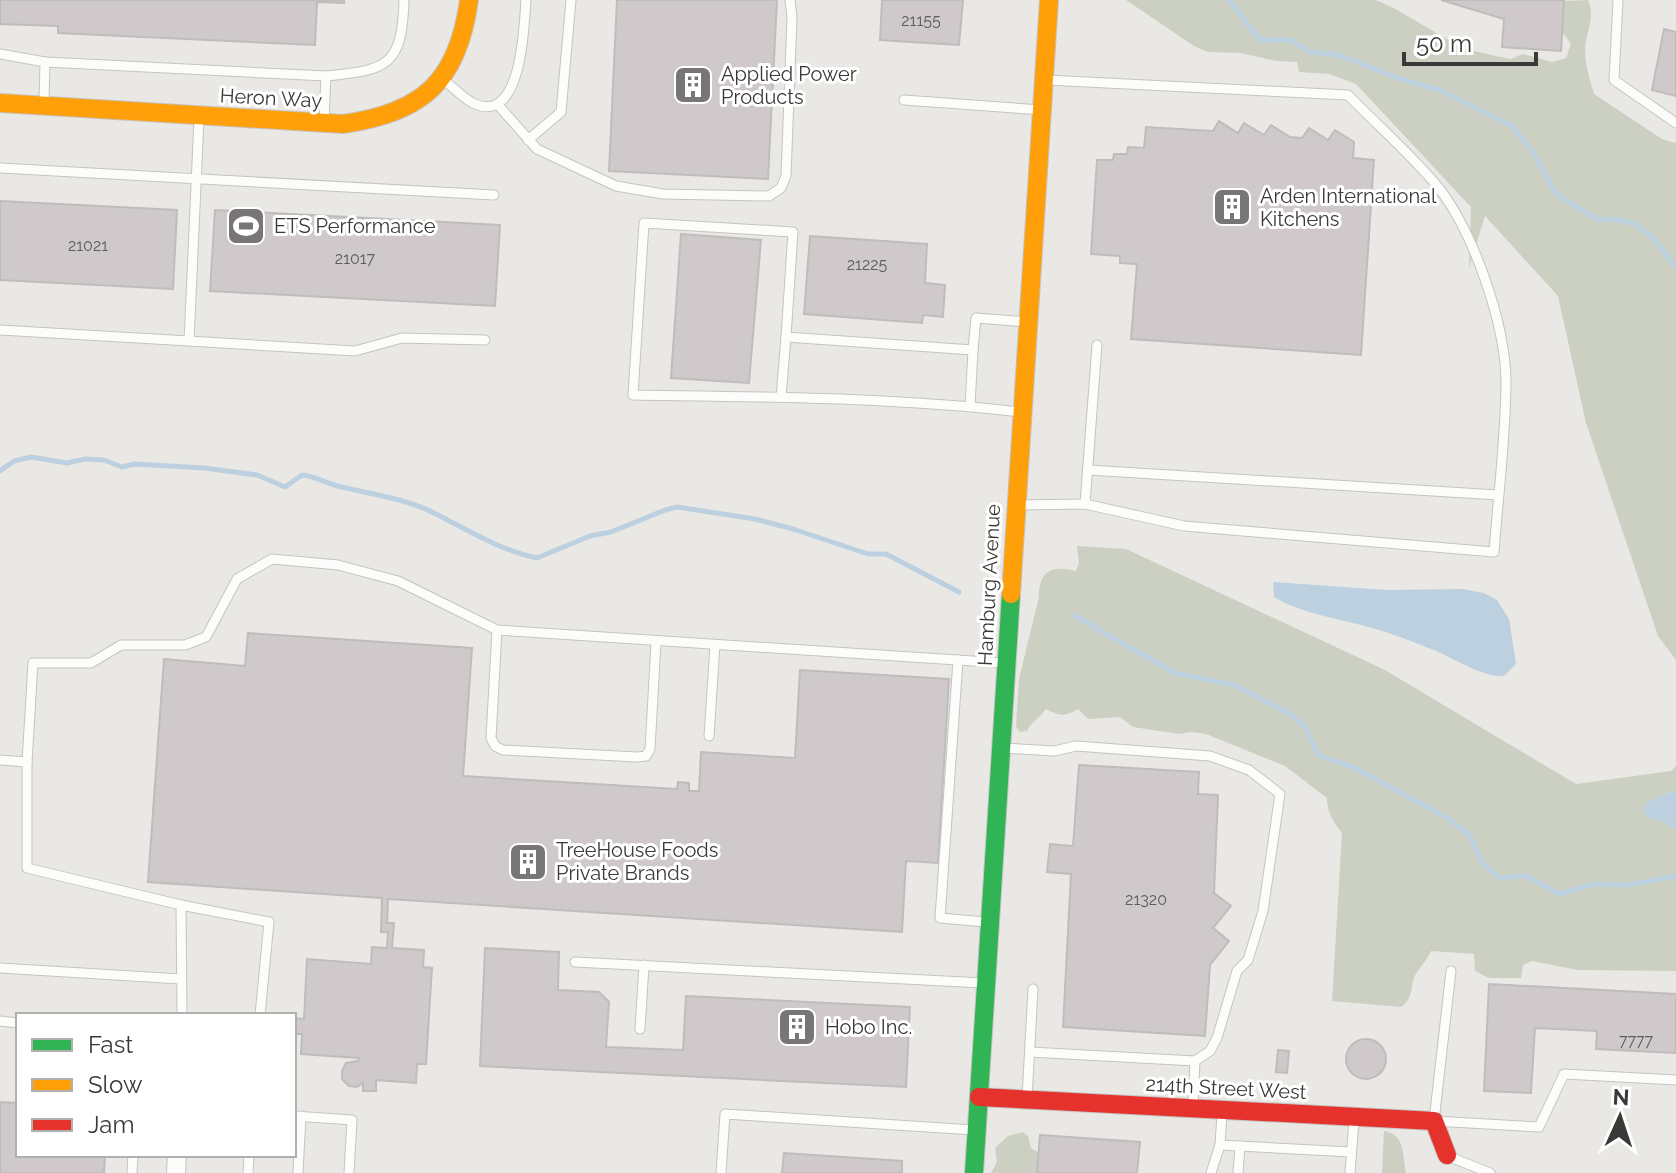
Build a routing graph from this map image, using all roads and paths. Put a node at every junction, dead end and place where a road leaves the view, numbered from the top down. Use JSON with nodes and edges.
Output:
{"nodes":[{"id":1,"x":404,"y":0,"type":"edge"},
{"id":2,"x":469,"y":0,"type":"edge"},
{"id":3,"x":526,"y":0,"type":"edge"},
{"id":4,"x":571,"y":0,"type":"edge"},
{"id":5,"x":790,"y":0,"type":"edge"},
{"id":6,"x":1049,"y":0,"type":"edge"},
{"id":7,"x":1618,"y":0,"type":"edge"},
{"id":8,"x":0,"y":54,"type":"edge"},
{"id":9,"x":45,"y":62,"type":"junction"},
{"id":10,"x":326,"y":76,"type":"junction"},
{"id":11,"x":442,"y":79,"type":"junction"},
{"id":12,"x":1043,"y":79,"type":"junction"},
{"id":13,"x":904,"y":100,"type":"dead end"},
{"id":14,"x":0,"y":103,"type":"edge"},
{"id":15,"x":498,"y":105,"type":"junction"},
{"id":16,"x":44,"y":107,"type":"junction"},
{"id":17,"x":1041,"y":110,"type":"junction"},
{"id":18,"x":199,"y":116,"type":"junction"},
{"id":19,"x":324,"y":123,"type":"junction"},
{"id":20,"x":1676,"y":123,"type":"edge"},
{"id":21,"x":528,"y":140,"type":"junction"},
{"id":22,"x":0,"y":168,"type":"edge"},
{"id":23,"x":197,"y":179,"type":"junction"},
{"id":24,"x":494,"y":195,"type":"dead end"},
{"id":25,"x":1027,"y":322,"type":"junction"},
{"id":26,"x":0,"y":330,"type":"edge"},
{"id":27,"x":786,"y":337,"type":"junction"},
{"id":28,"x":485,"y":340,"type":"dead end"},
{"id":29,"x":189,"y":341,"type":"junction"},
{"id":30,"x":1097,"y":345,"type":"dead end"},
{"id":31,"x":973,"y":350,"type":"junction"},
{"id":32,"x":781,"y":397,"type":"junction"},
{"id":33,"x":970,"y":406,"type":"junction"},
{"id":34,"x":1022,"y":412,"type":"junction"},
{"id":35,"x":1088,"y":470,"type":"junction"},
{"id":36,"x":1498,"y":495,"type":"junction"},
{"id":37,"x":1085,"y":504,"type":"junction"},
{"id":38,"x":1016,"y":505,"type":"junction"},
{"id":39,"x":497,"y":630,"type":"junction"},
{"id":40,"x":656,"y":643,"type":"junction"},
{"id":41,"x":715,"y":645,"type":"junction"},
{"id":42,"x":958,"y":660,"type":"junction"},
{"id":43,"x":1007,"y":663,"type":"junction"},
{"id":44,"x":709,"y":736,"type":"dead end"},
{"id":45,"x":1002,"y":748,"type":"junction"},
{"id":46,"x":0,"y":760,"type":"edge"},
{"id":47,"x":27,"y":762,"type":"junction"},
{"id":48,"x":181,"y":905,"type":"junction"},
{"id":49,"x":990,"y":922,"type":"junction"},
{"id":50,"x":575,"y":962,"type":"dead end"},
{"id":51,"x":644,"y":965,"type":"junction"},
{"id":52,"x":0,"y":968,"type":"edge"},
{"id":53,"x":1451,"y":971,"type":"dead end"},
{"id":54,"x":181,"y":979,"type":"junction"},
{"id":55,"x":986,"y":983,"type":"junction"},
{"id":56,"x":1033,"y":989,"type":"dead end"},
{"id":57,"x":182,"y":1013,"type":"edge"},
{"id":58,"x":260,"y":1013,"type":"edge"},
{"id":59,"x":640,"y":1029,"type":"dead end"},
{"id":60,"x":1030,"y":1052,"type":"junction"},
{"id":61,"x":1195,"y":1061,"type":"junction"},
{"id":62,"x":1676,"y":1080,"type":"edge"},
{"id":63,"x":979,"y":1097,"type":"junction"},
{"id":64,"x":1027,"y":1100,"type":"junction"},
{"id":65,"x":1192,"y":1108,"type":"junction"},
{"id":66,"x":1222,"y":1110,"type":"junction"},
{"id":67,"x":298,"y":1116,"type":"edge"},
{"id":68,"x":1354,"y":1117,"type":"junction"},
{"id":69,"x":1434,"y":1121,"type":"junction"},
{"id":70,"x":977,"y":1130,"type":"junction"},
{"id":71,"x":1220,"y":1145,"type":"junction"},
{"id":72,"x":1240,"y":1146,"type":"junction"},
{"id":73,"x":1351,"y":1152,"type":"junction"},
{"id":74,"x":1447,"y":1155,"type":"joint"},
{"id":75,"x":298,"y":1173,"type":"edge"},
{"id":76,"x":349,"y":1173,"type":"edge"},
{"id":77,"x":721,"y":1173,"type":"edge"},
{"id":78,"x":974,"y":1173,"type":"edge"},
{"id":79,"x":1211,"y":1173,"type":"edge"},
{"id":80,"x":1238,"y":1173,"type":"edge"},
{"id":81,"x":1350,"y":1173,"type":"edge"},
{"id":82,"x":1490,"y":1173,"type":"edge"}],
"edges":[{"from":1,"to":10,"type":"lane"},
{"from":2,"to":11,"type":"street","name":"Heron Way"},
{"from":3,"to":15,"type":"lane"},
{"from":4,"to":21,"type":"lane"},
{"from":5,"to":21,"type":"lane"},
{"from":6,"to":12,"type":"street","name":"Hamburg Avenue"},
{"from":7,"to":20,"type":"lane"},
{"from":8,"to":9,"type":"lane"},
{"from":9,"to":10,"type":"lane"},
{"from":9,"to":16,"type":"lane"},
{"from":10,"to":19,"type":"lane"},
{"from":11,"to":15,"type":"lane"},
{"from":11,"to":19,"type":"street","name":"Heron Way"},
{"from":12,"to":17,"type":"street","name":"Hamburg Avenue"},
{"from":12,"to":36,"type":"lane"},
{"from":13,"to":17,"type":"lane"},
{"from":14,"to":16,"type":"street","name":"Heron Way"},
{"from":15,"to":21,"type":"lane"},
{"from":16,"to":18,"type":"street","name":"Heron Way"},
{"from":17,"to":25,"type":"street","name":"Hamburg Avenue"},
{"from":18,"to":19,"type":"street","name":"Heron Way"},
{"from":18,"to":23,"type":"lane"},
{"from":22,"to":23,"type":"lane"},
{"from":23,"to":24,"type":"lane"},
{"from":23,"to":29,"type":"lane"},
{"from":25,"to":31,"type":"lane"},
{"from":25,"to":34,"type":"street","name":"Hamburg Avenue"},
{"from":26,"to":29,"type":"lane"},
{"from":27,"to":31,"type":"lane"},
{"from":27,"to":32,"type":"lane"},
{"from":27,"to":32,"type":"lane"},
{"from":28,"to":29,"type":"lane"},
{"from":30,"to":35,"type":"lane"},
{"from":31,"to":33,"type":"lane"},
{"from":32,"to":33,"type":"lane"},
{"from":33,"to":34,"type":"lane"},
{"from":34,"to":38,"type":"street","name":"Hamburg Avenue"},
{"from":35,"to":36,"type":"lane"},
{"from":35,"to":37,"type":"lane"},
{"from":36,"to":37,"type":"lane"},
{"from":37,"to":38,"type":"lane"},
{"from":38,"to":43,"type":"street","name":"Hamburg Avenue"},
{"from":39,"to":40,"type":"lane"},
{"from":39,"to":40,"type":"lane"},
{"from":39,"to":47,"type":"lane"},
{"from":40,"to":41,"type":"lane"},
{"from":41,"to":42,"type":"lane"},
{"from":41,"to":44,"type":"lane"},
{"from":42,"to":43,"type":"lane"},
{"from":42,"to":49,"type":"lane"},
{"from":43,"to":45,"type":"street","name":"Hamburg Avenue"},
{"from":45,"to":49,"type":"street","name":"Hamburg Avenue"},
{"from":45,"to":61,"type":"lane"},
{"from":46,"to":47,"type":"lane"},
{"from":47,"to":48,"type":"lane"},
{"from":48,"to":54,"type":"lane"},
{"from":48,"to":58,"type":"lane"},
{"from":49,"to":55,"type":"street","name":"Hamburg Avenue"},
{"from":50,"to":51,"type":"lane"},
{"from":51,"to":55,"type":"lane"},
{"from":51,"to":59,"type":"lane"},
{"from":52,"to":54,"type":"lane"},
{"from":53,"to":69,"type":"lane"},
{"from":54,"to":57,"type":"lane"},
{"from":55,"to":63,"type":"street","name":"Hamburg Avenue"},
{"from":56,"to":60,"type":"lane"},
{"from":60,"to":61,"type":"lane"},
{"from":60,"to":64,"type":"lane"},
{"from":61,"to":65,"type":"lane"},
{"from":62,"to":69,"type":"lane"},
{"from":63,"to":64,"type":"street","name":"214th Street West"},
{"from":63,"to":70,"type":"street","name":"Hamburg Avenue"},
{"from":64,"to":65,"type":"street","name":"214th Street West"},
{"from":65,"to":66,"type":"street","name":"214th Street West"},
{"from":66,"to":68,"type":"street","name":"214th Street West"},
{"from":66,"to":71,"type":"lane"},
{"from":67,"to":75,"type":"lane"},
{"from":67,"to":76,"type":"lane"},
{"from":68,"to":69,"type":"street","name":"214th Street West"},
{"from":68,"to":73,"type":"lane"},
{"from":69,"to":74,"type":"street"},
{"from":70,"to":77,"type":"lane"},
{"from":70,"to":78,"type":"street","name":"Hamburg Avenue"},
{"from":71,"to":72,"type":"lane"},
{"from":71,"to":79,"type":"lane"},
{"from":72,"to":73,"type":"lane"},
{"from":72,"to":80,"type":"lane"},
{"from":73,"to":81,"type":"lane"},
{"from":74,"to":82,"type":"lane"}]}
